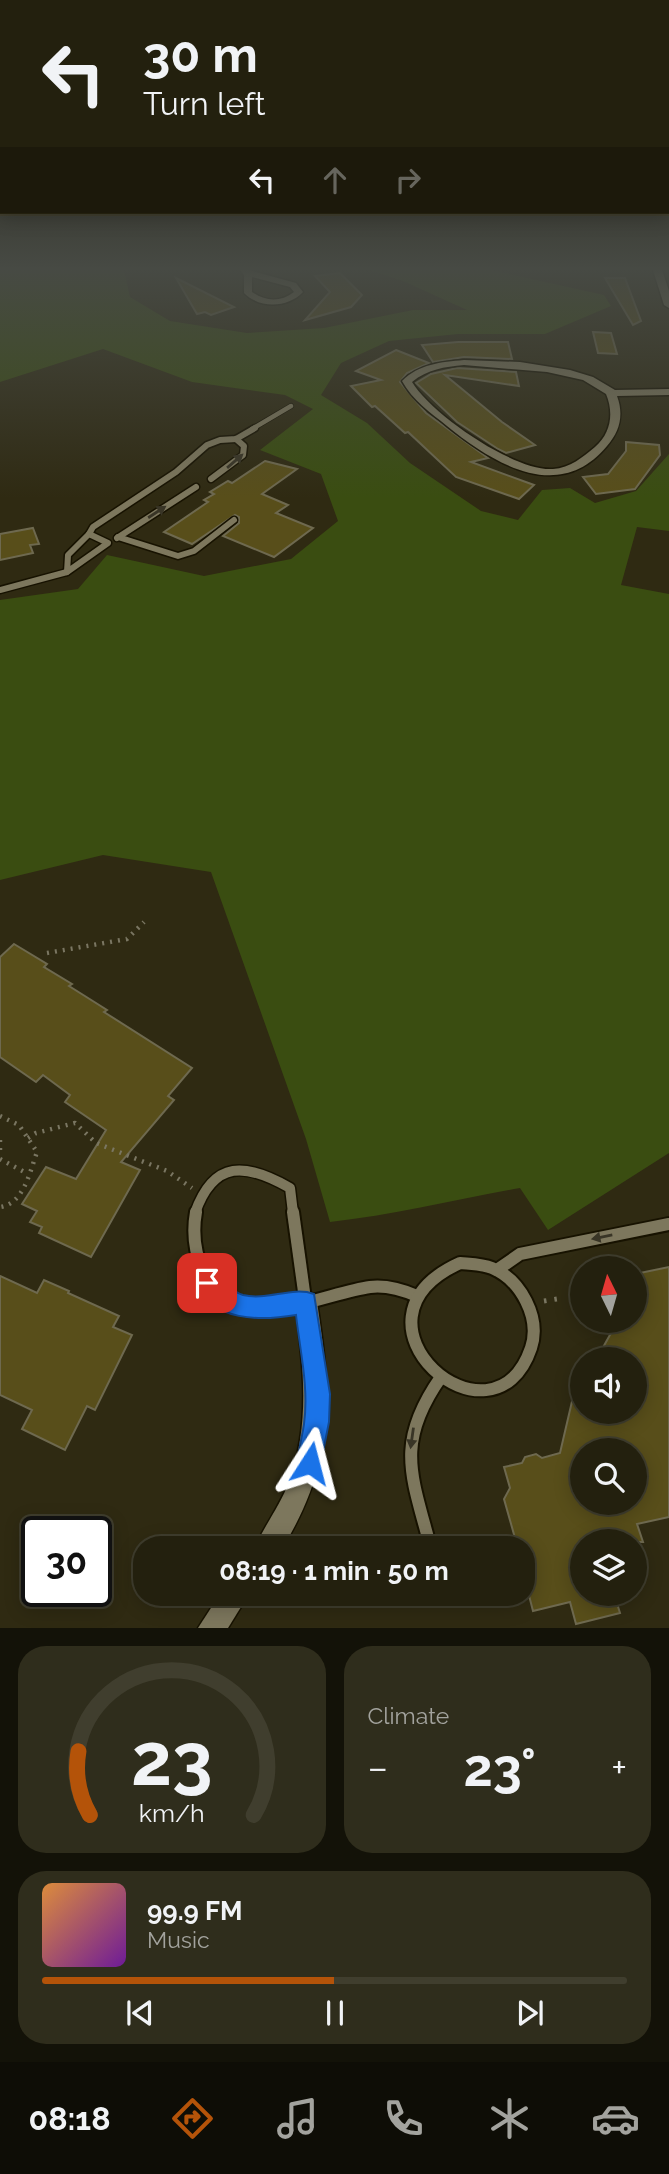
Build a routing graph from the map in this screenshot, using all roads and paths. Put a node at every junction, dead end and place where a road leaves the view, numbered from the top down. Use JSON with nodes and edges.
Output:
{"nodes":[{"id":1,"x":611,"y":393,"type":"junction"},
{"id":2,"x":669,"y":393,"type":"edge"},
{"id":3,"x":291,"y":405,"type":"dead end"},
{"id":4,"x":236,"y":439,"type":"junction"},
{"id":5,"x":211,"y":478,"type":"dead end"},
{"id":6,"x":196,"y":487,"type":"dead end"},
{"id":7,"x":234,"y":520,"type":"dead end"},
{"id":8,"x":89,"y":534,"type":"junction"},
{"id":9,"x":118,"y":537,"type":"junction"},
{"id":10,"x":108,"y":543,"type":"junction"},
{"id":11,"x":67,"y":573,"type":"junction"},
{"id":12,"x":0,"y":590,"type":"edge"},
{"id":13,"x":144,"y":922,"type":"dead end"},
{"id":14,"x":47,"y":953,"type":"dead end"},
{"id":15,"x":0,"y":1116,"type":"edge"},
{"id":16,"x":28,"y":1138,"type":"junction"},
{"id":17,"x":0,"y":1140,"type":"edge"},
{"id":18,"x":0,"y":1153,"type":"edge"},
{"id":19,"x":0,"y":1158,"type":"edge"},
{"id":20,"x":28,"y":1174,"type":"junction"},
{"id":21,"x":202,"y":1195,"type":"junction"},
{"id":22,"x":0,"y":1206,"type":"edge"},
{"id":23,"x":669,"y":1224,"type":"edge"},
{"id":24,"x":497,"y":1270,"type":"junction"},
{"id":25,"x":417,"y":1296,"type":"junction"},
{"id":26,"x":306,"y":1302,"type":"junction"},
{"id":27,"x":441,"y":1377,"type":"junction"},
{"id":28,"x":274,"y":1536,"type":"edge"},
{"id":29,"x":428,"y":1536,"type":"edge"},
{"id":30,"x":228,"y":1606,"type":"edge"},
{"id":31,"x":212,"y":1628,"type":"edge"}],
"edges":[{"from":1,"to":1,"type":"street"},
{"from":1,"to":2,"type":"street"},
{"from":3,"to":4,"type":"lane"},
{"from":5,"to":4,"type":"lane","one_way":true},
{"from":4,"to":8,"type":"lane"},
{"from":9,"to":6,"type":"lane","one_way":true},
{"from":7,"to":9,"type":"lane"},
{"from":8,"to":10,"type":"lane"},
{"from":8,"to":11,"type":"lane"},
{"from":9,"to":10,"type":"lane"},
{"from":10,"to":11,"type":"lane"},
{"from":11,"to":12,"type":"lane"},
{"from":13,"to":14,"type":"path"},
{"from":15,"to":16,"type":"path"},
{"from":16,"to":20,"type":"path"},
{"from":16,"to":21,"type":"path"},
{"from":17,"to":18,"type":"path"},
{"from":19,"to":20,"type":"path"},
{"from":20,"to":22,"type":"path"},
{"from":21,"to":26,"type":"lane"},
{"from":21,"to":26,"type":"lane"},
{"from":23,"to":24,"type":"lane","one_way":true},
{"from":24,"to":25,"type":"lane"},
{"from":24,"to":27,"type":"lane"},
{"from":25,"to":26,"type":"lane"},
{"from":25,"to":27,"type":"lane"},
{"from":26,"to":28,"type":"street"},
{"from":27,"to":29,"type":"lane","one_way":true},
{"from":30,"to":31,"type":"street"}]}
